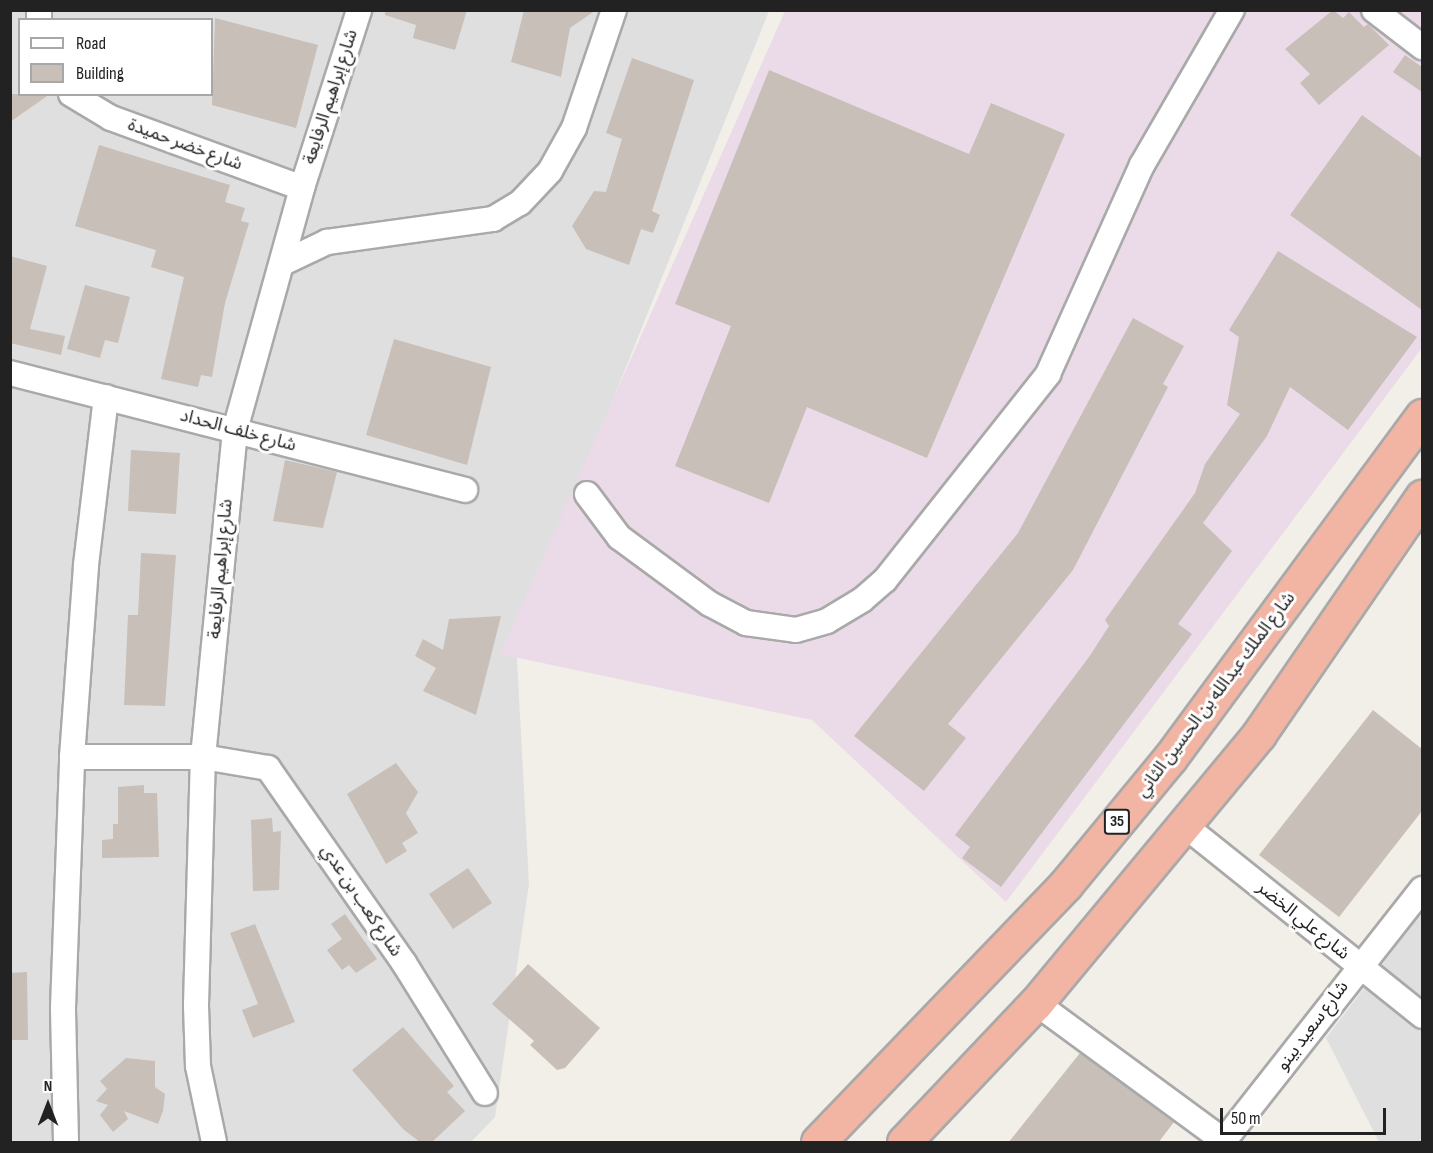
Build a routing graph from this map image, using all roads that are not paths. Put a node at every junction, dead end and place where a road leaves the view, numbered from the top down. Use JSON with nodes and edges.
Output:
{"nodes":[{"id":1,"x":359,"y":10,"type":"edge"},
{"id":2,"x":614,"y":10,"type":"edge"},
{"id":3,"x":1232,"y":10,"type":"edge"},
{"id":4,"x":1374,"y":10,"type":"edge"},
{"id":5,"x":1422,"y":47,"type":"edge"},
{"id":6,"x":74,"y":96,"type":"edge"},
{"id":7,"x":302,"y":188,"type":"junction"},
{"id":8,"x":284,"y":263,"type":"junction"},
{"id":9,"x":10,"y":373,"type":"edge"},
{"id":10,"x":106,"y":397,"type":"junction"},
{"id":11,"x":1422,"y":416,"type":"edge"},
{"id":12,"x":235,"y":430,"type":"junction"},
{"id":13,"x":465,"y":490,"type":"dead end"},
{"id":14,"x":587,"y":494,"type":"dead end"},
{"id":15,"x":1422,"y":497,"type":"edge"},
{"id":16,"x":72,"y":757,"type":"junction"},
{"id":17,"x":204,"y":757,"type":"junction"},
{"id":18,"x":1184,"y":825,"type":"junction"},
{"id":19,"x":1422,"y":889,"type":"edge"},
{"id":20,"x":1359,"y":966,"type":"junction"},
{"id":21,"x":1036,"y":1003,"type":"junction"},
{"id":22,"x":1422,"y":1016,"type":"edge"},
{"id":23,"x":485,"y":1093,"type":"dead end"},
{"id":24,"x":1223,"y":1142,"type":"edge"},
{"id":25,"x":66,"y":1143,"type":"edge"},
{"id":26,"x":214,"y":1143,"type":"edge"},
{"id":27,"x":818,"y":1143,"type":"edge"},
{"id":28,"x":904,"y":1143,"type":"edge"}],
"edges":[{"from":1,"to":7,"type":"street","name":"شارع إبراهيم الرفايعة"},
{"from":2,"to":8,"type":"street"},
{"from":3,"to":14,"type":"street"},
{"from":4,"to":5,"type":"street"},
{"from":6,"to":7,"type":"street","name":"شارع خضر حميدة"},
{"from":7,"to":8,"type":"street","name":"شارع إبراهيم الرفايعة"},
{"from":8,"to":12,"type":"street","name":"شارع إبراهيم الرفايعة"},
{"from":9,"to":10,"type":"street","name":"شارع خلف الحداد"},
{"from":10,"to":12,"type":"street","name":"شارع خلف الحداد"},
{"from":10,"to":16,"type":"street"},
{"from":11,"to":27,"type":"highway","name":"شارع الملك عبدالله بن الحسين الثاني","number":"35"},
{"from":12,"to":13,"type":"street","name":"شارع خلف الحداد"},
{"from":12,"to":17,"type":"street","name":"شارع إبراهيم الرفايعة"},
{"from":15,"to":18,"type":"highway"},
{"from":16,"to":17,"type":"street","name":"شارع كعب بن عدي"},
{"from":16,"to":25,"type":"street"},
{"from":17,"to":23,"type":"street","name":"شارع كعب بن عدي"},
{"from":17,"to":26,"type":"street","name":"شارع إبراهيم الرفايعة"},
{"from":18,"to":20,"type":"street","name":"شارع علي الخضر"},
{"from":18,"to":21,"type":"highway"},
{"from":19,"to":20,"type":"street","name":"شارع سعيد بينو"},
{"from":20,"to":22,"type":"street","name":"شارع علي الخضر"},
{"from":20,"to":24,"type":"street","name":"شارع سعيد بينو"},
{"from":21,"to":24,"type":"street"},
{"from":21,"to":28,"type":"highway"}]}
